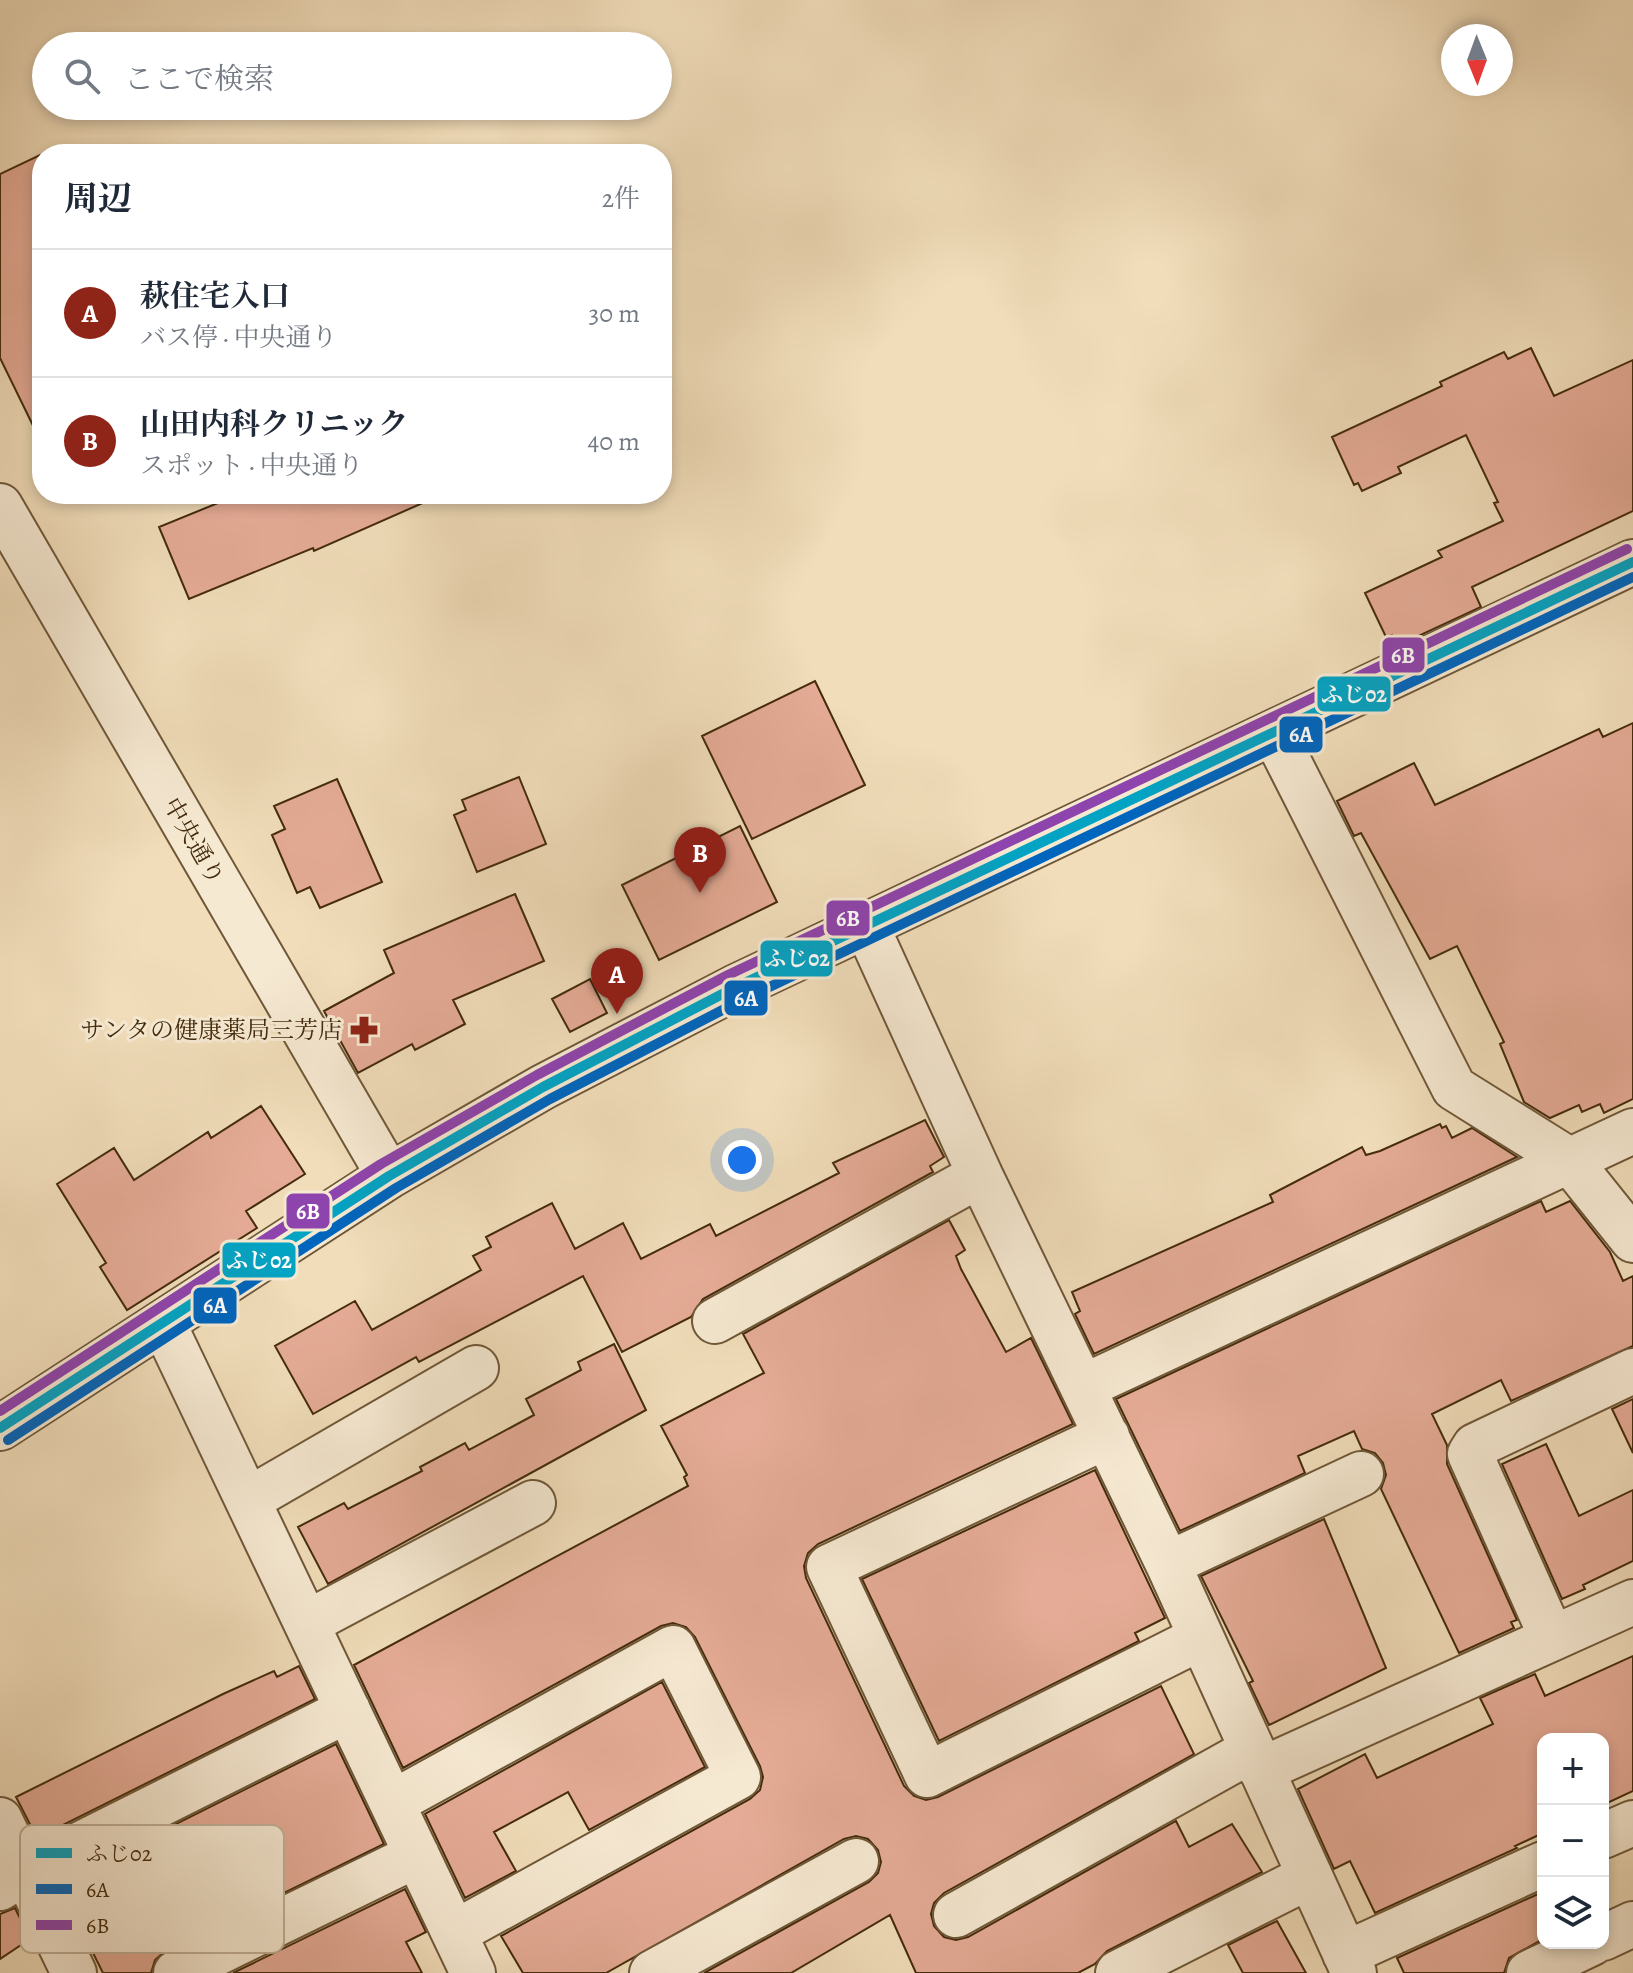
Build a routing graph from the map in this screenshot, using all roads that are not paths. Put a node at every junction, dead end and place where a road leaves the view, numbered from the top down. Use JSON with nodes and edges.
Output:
{"nodes":[{"id":1,"x":0,"y":506,"type":"edge"},
{"id":2,"x":1632,"y":566,"type":"edge"},
{"id":3,"x":1275,"y":735,"type":"junction"},
{"id":4,"x":866,"y":925,"type":"junction"},
{"id":5,"x":1633,"y":1131,"type":"edge"},
{"id":6,"x":1569,"y":1160,"type":"junction"},
{"id":7,"x":980,"y":1175,"type":"junction"},
{"id":8,"x":389,"y":1176,"type":"junction"},
{"id":9,"x":1633,"y":1240,"type":"edge"},
{"id":10,"x":715,"y":1321,"type":"dead end"},
{"id":11,"x":164,"y":1325,"type":"junction"},
{"id":12,"x":476,"y":1368,"type":"dead end"},
{"id":13,"x":1633,"y":1371,"type":"edge"},
{"id":14,"x":1085,"y":1386,"type":"junction"},
{"id":15,"x":0,"y":1428,"type":"edge"},
{"id":16,"x":1107,"y":1436,"type":"junction"},
{"id":17,"x":1361,"y":1474,"type":"dead end"},
{"id":18,"x":248,"y":1500,"type":"junction"},
{"id":19,"x":533,"y":1503,"type":"dead end"},
{"id":20,"x":1168,"y":1564,"type":"junction"},
{"id":21,"x":1633,"y":1602,"type":"edge"},
{"id":22,"x":307,"y":1623,"type":"junction"},
{"id":23,"x":1200,"y":1638,"type":"junction"},
{"id":24,"x":1552,"y":1638,"type":"junction"},
{"id":25,"x":348,"y":1710,"type":"junction"},
{"id":26,"x":1256,"y":1760,"type":"junction"},
{"id":27,"x":392,"y":1803,"type":"junction"},
{"id":28,"x":0,"y":1820,"type":"edge"},
{"id":29,"x":1633,"y":1823,"type":"edge"},
{"id":30,"x":121,"y":1825,"type":"edge"},
{"id":31,"x":1609,"y":1833,"type":"edge"},
{"id":32,"x":417,"y":1855,"type":"junction"},
{"id":33,"x":856,"y":1861,"type":"dead end"},
{"id":34,"x":1537,"y":1867,"type":"edge"},
{"id":35,"x":1310,"y":1876,"type":"junction"},
{"id":36,"x":13,"y":1880,"type":"edge"},
{"id":37,"x":956,"y":1915,"type":"dead end"},
{"id":38,"x":284,"y":1920,"type":"edge"},
{"id":39,"x":1633,"y":1924,"type":"edge"},
{"id":40,"x":454,"y":1933,"type":"junction"},
{"id":41,"x":1609,"y":1935,"type":"edge"},
{"id":42,"x":1579,"y":1949,"type":"edge"},
{"id":43,"x":61,"y":1953,"type":"edge"},
{"id":44,"x":217,"y":1953,"type":"edge"},
{"id":45,"x":1350,"y":1963,"type":"edge"},
{"id":46,"x":74,"y":1973,"type":"edge"},
{"id":47,"x":176,"y":1973,"type":"edge"},
{"id":48,"x":473,"y":1973,"type":"edge"},
{"id":49,"x":652,"y":1973,"type":"edge"},
{"id":50,"x":1118,"y":1973,"type":"edge"},
{"id":51,"x":1529,"y":1973,"type":"edge"}],
"edges":[{"from":1,"to":8,"type":"street","name":"中央通り"},
{"from":2,"to":3,"type":"street"},
{"from":3,"to":4,"type":"street"},
{"from":3,"to":6,"type":"street"},
{"from":4,"to":7,"type":"street"},
{"from":4,"to":8,"type":"street"},
{"from":5,"to":6,"type":"street"},
{"from":6,"to":9,"type":"street"},
{"from":6,"to":14,"type":"street"},
{"from":7,"to":10,"type":"street"},
{"from":7,"to":14,"type":"street"},
{"from":8,"to":11,"type":"street"},
{"from":11,"to":15,"type":"street"},
{"from":11,"to":18,"type":"street"},
{"from":12,"to":18,"type":"street"},
{"from":13,"to":24,"type":"street"},
{"from":14,"to":16,"type":"street"},
{"from":16,"to":20,"type":"street"},
{"from":16,"to":23,"type":"street"},
{"from":17,"to":20,"type":"street"},
{"from":18,"to":22,"type":"street"},
{"from":19,"to":22,"type":"street"},
{"from":20,"to":23,"type":"street"},
{"from":21,"to":24,"type":"street"},
{"from":22,"to":25,"type":"street"},
{"from":23,"to":26,"type":"street"},
{"from":24,"to":26,"type":"street"},
{"from":25,"to":27,"type":"street"},
{"from":25,"to":30,"type":"street"},
{"from":26,"to":35,"type":"street"},
{"from":26,"to":37,"type":"street"},
{"from":27,"to":32,"type":"street"},
{"from":27,"to":40,"type":"street"},
{"from":28,"to":36,"type":"street"},
{"from":29,"to":31,"type":"street"},
{"from":32,"to":38,"type":"street"},
{"from":32,"to":40,"type":"street"},
{"from":33,"to":49,"type":"street"},
{"from":34,"to":45,"type":"street"},
{"from":35,"to":45,"type":"street"},
{"from":35,"to":50,"type":"street"},
{"from":39,"to":41,"type":"street"},
{"from":40,"to":48,"type":"street"},
{"from":42,"to":51,"type":"street"},
{"from":43,"to":46,"type":"street"},
{"from":44,"to":47,"type":"street"}]}
